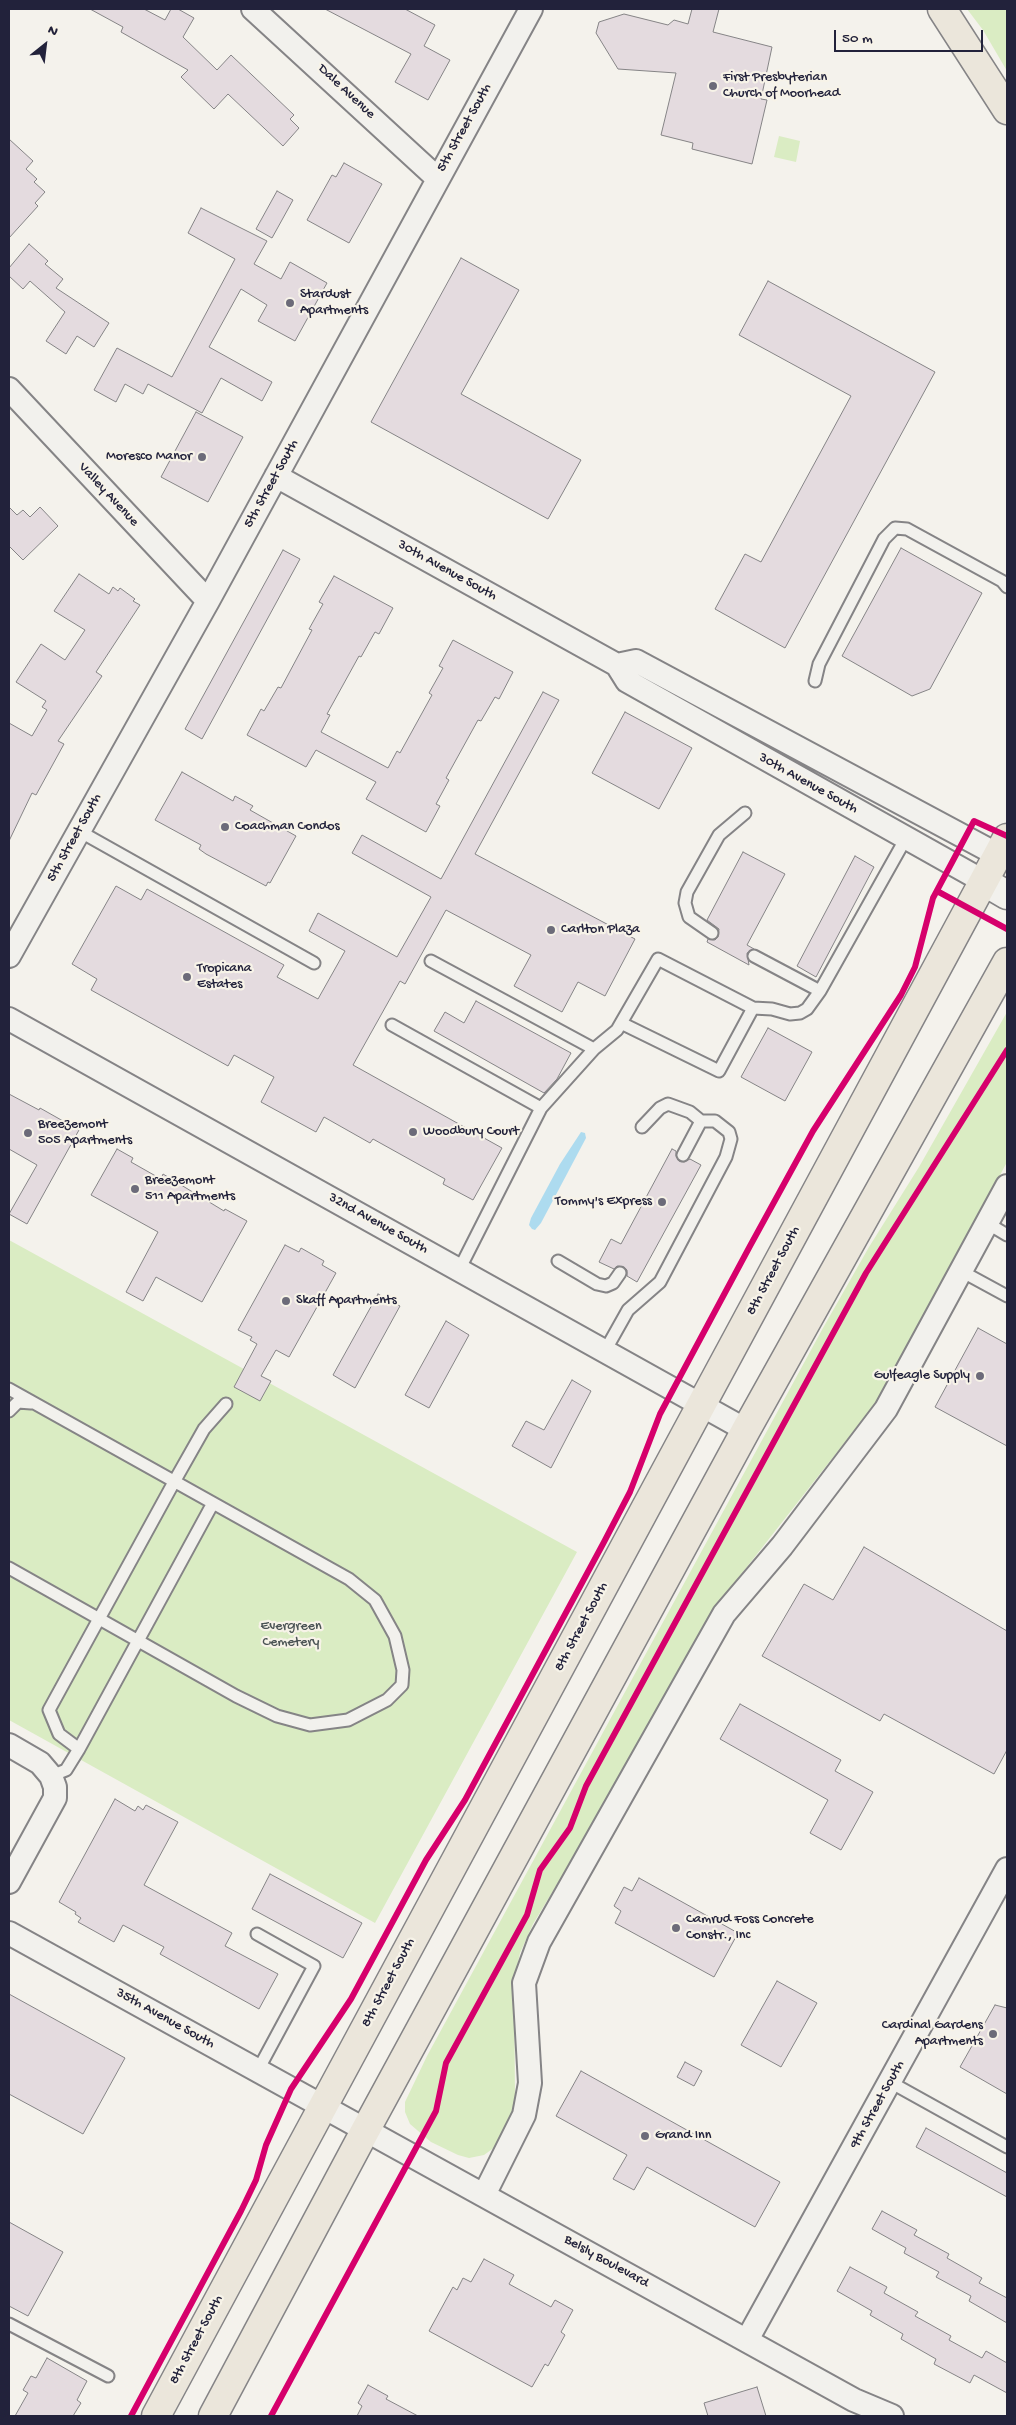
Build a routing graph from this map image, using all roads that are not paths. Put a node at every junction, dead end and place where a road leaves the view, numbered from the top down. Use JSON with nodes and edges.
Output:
{"nodes":[{"id":1,"x":253,"y":9,"type":"edge"},
{"id":2,"x":531,"y":9,"type":"edge"},
{"id":3,"x":942,"y":9,"type":"edge"},
{"id":4,"x":1007,"y":110,"type":"edge"},
{"id":5,"x":437,"y":178,"type":"junction"},
{"id":6,"x":9,"y":389,"type":"edge"},
{"id":7,"x":276,"y":476,"type":"junction"},
{"id":8,"x":1007,"y":586,"type":"edge"},
{"id":9,"x":208,"y":601,"type":"junction"},
{"id":10,"x":617,"y":665,"type":"junction"},
{"id":11,"x":815,"y":681,"type":"dead end"},
{"id":12,"x":784,"y":740,"type":"junction"},
{"id":13,"x":770,"y":764,"type":"junction"},
{"id":14,"x":745,"y":812,"type":"dead end"},
{"id":15,"x":79,"y":831,"type":"junction"},
{"id":16,"x":906,"y":838,"type":"junction"},
{"id":17,"x":1004,"y":851,"type":"edge"},
{"id":18,"x":983,"y":881,"type":"junction"},
{"id":19,"x":1007,"y":895,"type":"edge"},
{"id":20,"x":712,"y":933,"type":"dead end"},
{"id":21,"x":9,"y":956,"type":"edge"},
{"id":22,"x":754,"y":956,"type":"dead end"},
{"id":23,"x":431,"y":960,"type":"dead end"},
{"id":24,"x":1007,"y":962,"type":"edge"},
{"id":25,"x":314,"y":963,"type":"dead end"},
{"id":26,"x":820,"y":991,"type":"junction"},
{"id":27,"x":753,"y":1008,"type":"junction"},
{"id":28,"x":9,"y":1019,"type":"edge"},
{"id":29,"x":621,"y":1023,"type":"junction"},
{"id":30,"x":392,"y":1025,"type":"dead end"},
{"id":31,"x":594,"y":1049,"type":"junction"},
{"id":32,"x":541,"y":1108,"type":"junction"},
{"id":33,"x":700,"y":1121,"type":"junction"},
{"id":34,"x":642,"y":1127,"type":"dead end"},
{"id":35,"x":683,"y":1155,"type":"dead end"},
{"id":36,"x":1007,"y":1186,"type":"edge"},
{"id":37,"x":987,"y":1223,"type":"junction"},
{"id":38,"x":1007,"y":1235,"type":"edge"},
{"id":39,"x":558,"y":1261,"type":"dead end"},
{"id":40,"x":459,"y":1270,"type":"junction"},
{"id":41,"x":961,"y":1271,"type":"junction"},
{"id":42,"x":620,"y":1273,"type":"dead end"},
{"id":43,"x":1007,"y":1296,"type":"edge"},
{"id":44,"x":605,"y":1351,"type":"junction"},
{"id":45,"x":9,"y":1389,"type":"edge"},
{"id":46,"x":32,"y":1403,"type":"junction"},
{"id":47,"x":226,"y":1404,"type":"dead end"},
{"id":48,"x":702,"y":1405,"type":"junction"},
{"id":49,"x":9,"y":1411,"type":"edge"},
{"id":50,"x":746,"y":1430,"type":"junction"},
{"id":51,"x":174,"y":1482,"type":"junction"},
{"id":52,"x":212,"y":1503,"type":"junction"},
{"id":53,"x":9,"y":1568,"type":"edge"},
{"id":54,"x":99,"y":1619,"type":"junction"},
{"id":55,"x":138,"y":1641,"type":"junction"},
{"id":56,"x":9,"y":1745,"type":"edge"},
{"id":57,"x":80,"y":1749,"type":"junction"},
{"id":58,"x":52,"y":1776,"type":"junction"},
{"id":59,"x":1007,"y":1869,"type":"edge"},
{"id":60,"x":9,"y":1882,"type":"edge"},
{"id":61,"x":9,"y":1933,"type":"edge"},
{"id":62,"x":256,"y":1934,"type":"dead end"},
{"id":63,"x":258,"y":2070,"type":"junction"},
{"id":64,"x":890,"y":2082,"type":"junction"},
{"id":65,"x":322,"y":2106,"type":"junction"},
{"id":66,"x":365,"y":2131,"type":"junction"},
{"id":67,"x":1007,"y":2147,"type":"edge"},
{"id":68,"x":484,"y":2195,"type":"junction"},
{"id":69,"x":9,"y":2324,"type":"edge"},
{"id":70,"x":747,"y":2340,"type":"junction"},
{"id":71,"x":108,"y":2376,"type":"dead end"},
{"id":72,"x":156,"y":2416,"type":"edge"},
{"id":73,"x":214,"y":2416,"type":"edge"},
{"id":74,"x":892,"y":2416,"type":"edge"}],
"edges":[{"from":1,"to":5,"type":"street","name":"Dale Avenue"},
{"from":2,"to":5,"type":"street","name":"5th Street South"},
{"from":3,"to":4,"type":"main road"},
{"from":5,"to":7,"type":"street","name":"5th Street South"},
{"from":6,"to":9,"type":"street","name":"Valley Avenue"},
{"from":7,"to":9,"type":"street","name":"5th Street South"},
{"from":7,"to":10,"type":"street","name":"30th Avenue South"},
{"from":8,"to":11,"type":"lane"},
{"from":9,"to":15,"type":"street","name":"5th Street South"},
{"from":10,"to":12,"type":"street","name":"30th Avenue South"},
{"from":10,"to":13,"type":"street","name":"30th Avenue South"},
{"from":12,"to":13,"type":"street"},
{"from":12,"to":17,"type":"street","name":"30th Avenue South"},
{"from":13,"to":16,"type":"street","name":"30th Avenue South"},
{"from":14,"to":20,"type":"lane"},
{"from":15,"to":21,"type":"street","name":"5th Street South"},
{"from":15,"to":25,"type":"lane"},
{"from":16,"to":18,"type":"street","name":"30th Avenue South"},
{"from":16,"to":26,"type":"lane"},
{"from":17,"to":18,"type":"main road","name":"8th Street South"},
{"from":18,"to":19,"type":"street","name":"30th Avenue South"},
{"from":18,"to":48,"type":"main road","name":"8th Street South"},
{"from":22,"to":26,"type":"lane"},
{"from":23,"to":31,"type":"lane"},
{"from":24,"to":50,"type":"main road"},
{"from":26,"to":27,"type":"lane"},
{"from":27,"to":29,"type":"lane"},
{"from":27,"to":29,"type":"lane"},
{"from":28,"to":40,"type":"street","name":"32nd Avenue South"},
{"from":29,"to":31,"type":"lane"},
{"from":30,"to":32,"type":"lane"},
{"from":31,"to":32,"type":"lane"},
{"from":32,"to":40,"type":"lane"},
{"from":33,"to":34,"type":"lane"},
{"from":33,"to":35,"type":"lane"},
{"from":33,"to":44,"type":"lane"},
{"from":36,"to":37,"type":"street"},
{"from":37,"to":38,"type":"lane"},
{"from":37,"to":41,"type":"street"},
{"from":39,"to":42,"type":"lane"},
{"from":40,"to":44,"type":"street","name":"32nd Avenue South"},
{"from":41,"to":43,"type":"lane"},
{"from":41,"to":68,"type":"street"},
{"from":44,"to":48,"type":"street","name":"32nd Avenue South"},
{"from":45,"to":46,"type":"lane"},
{"from":46,"to":49,"type":"lane"},
{"from":46,"to":51,"type":"lane"},
{"from":47,"to":51,"type":"lane"},
{"from":48,"to":50,"type":"street","name":"32nd Avenue South"},
{"from":48,"to":65,"type":"main road","name":"8th Street South"},
{"from":50,"to":66,"type":"main road"},
{"from":51,"to":52,"type":"lane"},
{"from":51,"to":54,"type":"lane"},
{"from":52,"to":55,"type":"lane"},
{"from":52,"to":55,"type":"lane"},
{"from":53,"to":54,"type":"lane"},
{"from":54,"to":55,"type":"lane"},
{"from":54,"to":57,"type":"lane"},
{"from":55,"to":57,"type":"lane"},
{"from":56,"to":58,"type":"street"},
{"from":57,"to":58,"type":"lane"},
{"from":58,"to":60,"type":"street"},
{"from":59,"to":64,"type":"street","name":"9th Street South"},
{"from":61,"to":63,"type":"street","name":"35th Avenue South"},
{"from":62,"to":63,"type":"lane"},
{"from":63,"to":65,"type":"street","name":"35th Avenue South"},
{"from":64,"to":67,"type":"lane"},
{"from":64,"to":70,"type":"street","name":"9th Street South"},
{"from":65,"to":66,"type":"street","name":"Belsly Boulevard"},
{"from":65,"to":72,"type":"main road","name":"8th Street South"},
{"from":66,"to":68,"type":"street","name":"Belsly Boulevard"},
{"from":66,"to":73,"type":"main road"},
{"from":68,"to":70,"type":"street","name":"Belsly Boulevard"},
{"from":69,"to":71,"type":"lane"},
{"from":70,"to":74,"type":"street","name":"Belsly Boulevard"}]}
